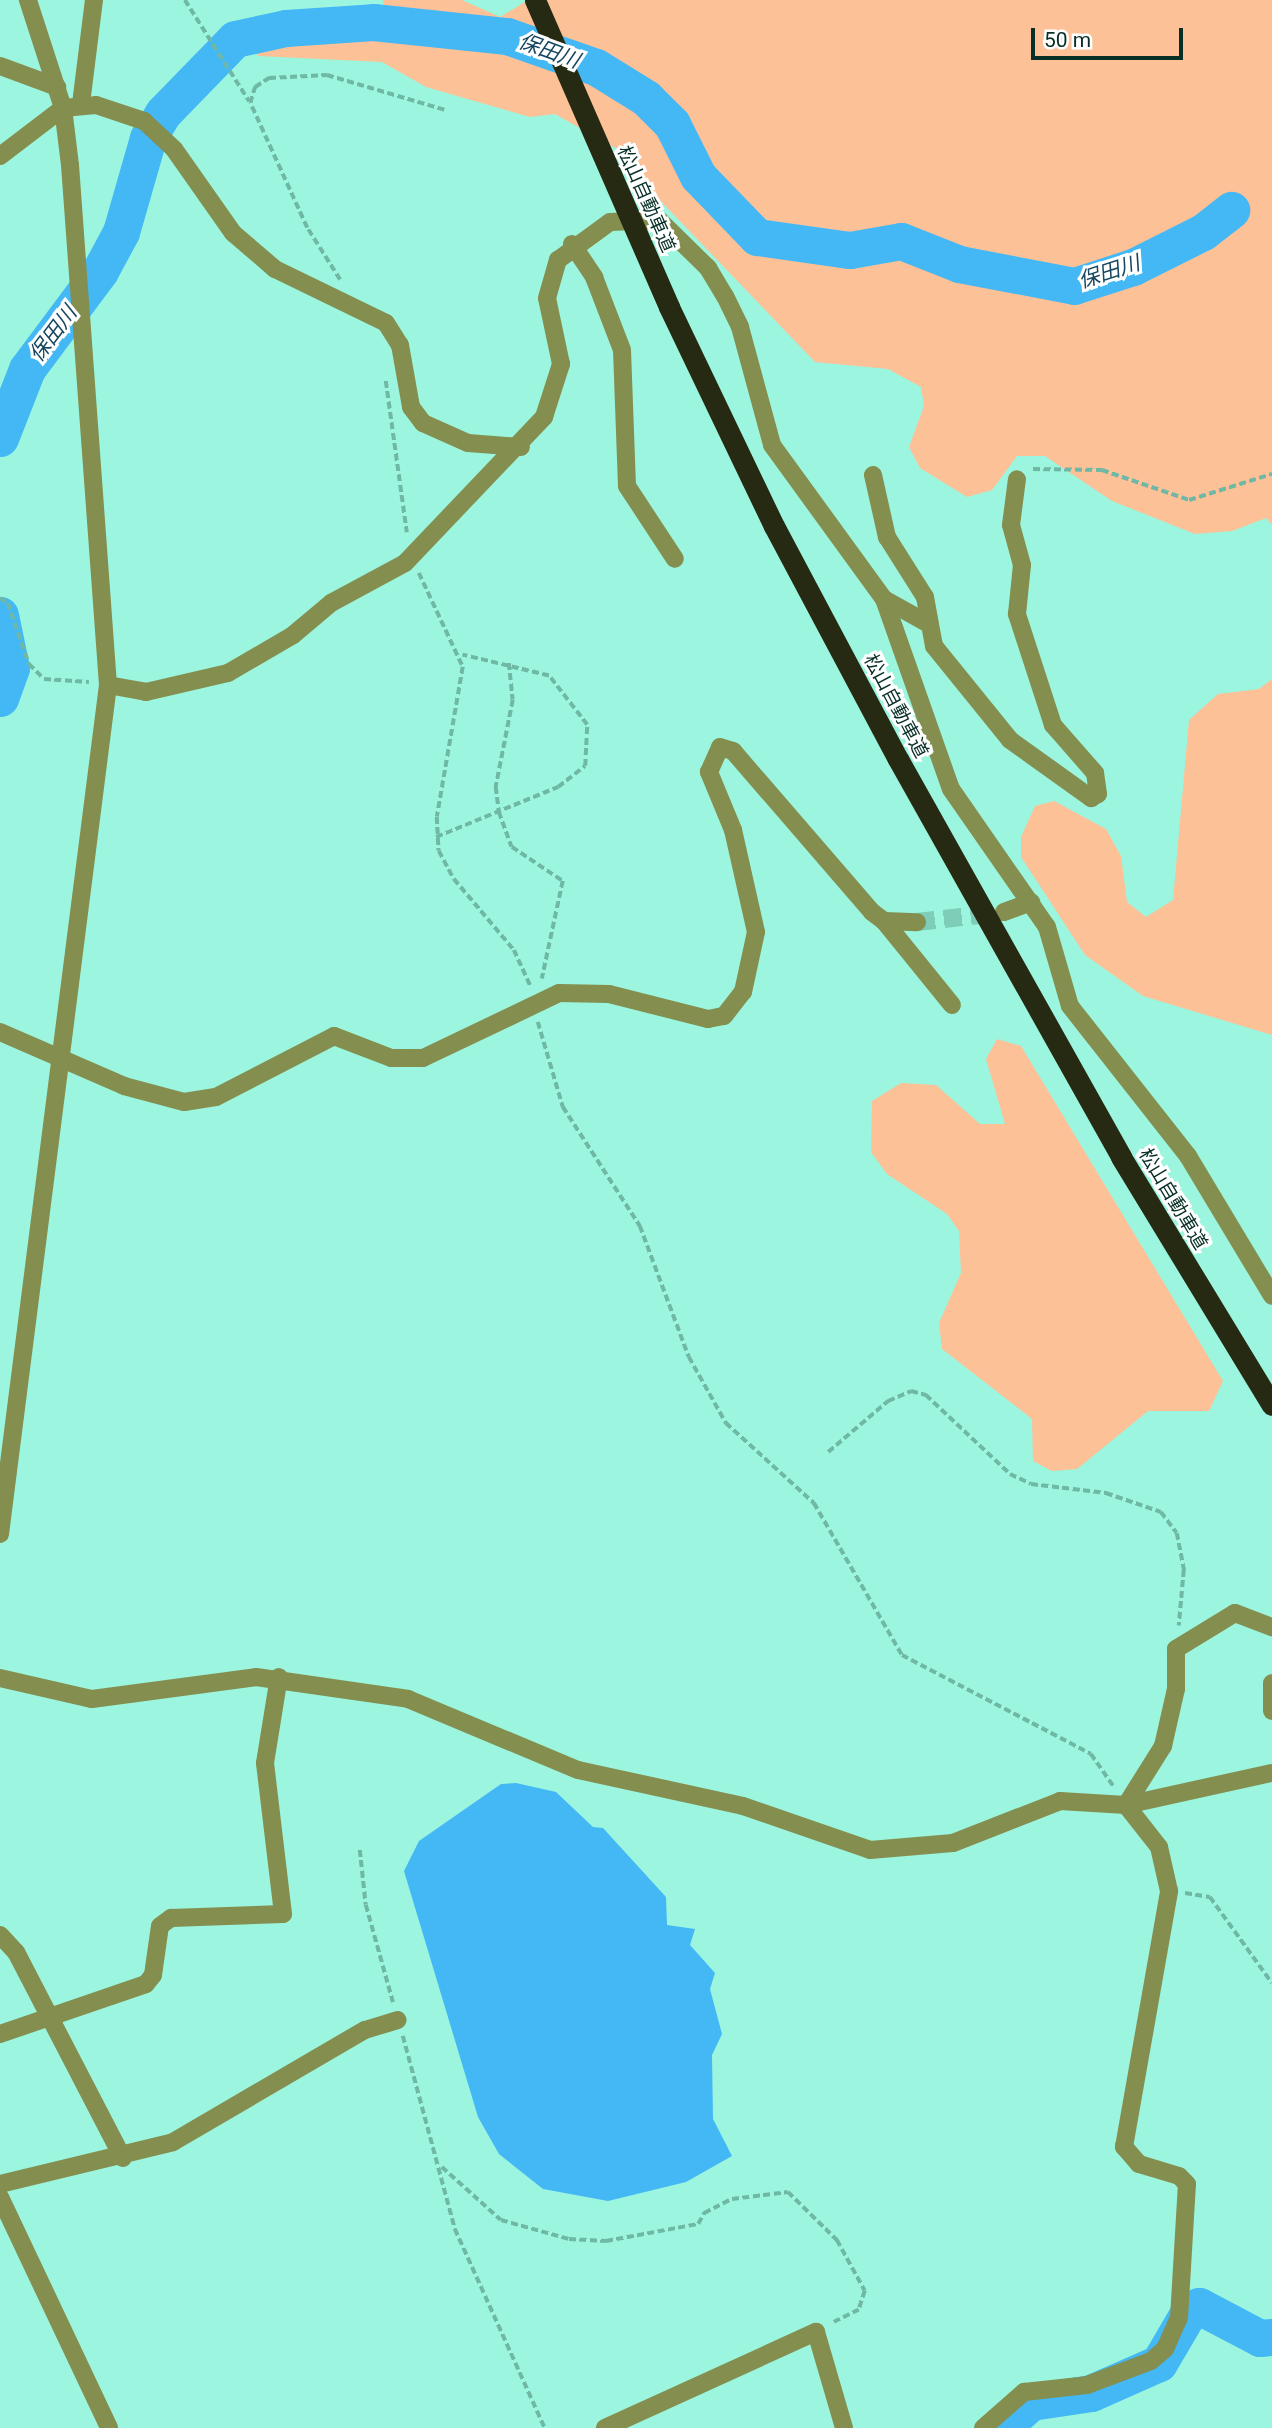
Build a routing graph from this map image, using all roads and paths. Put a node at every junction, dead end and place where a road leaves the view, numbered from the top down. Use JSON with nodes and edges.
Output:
{"nodes":[{"id":1,"x":29,"y":0,"type":"edge"},
{"id":2,"x":94,"y":0,"type":"edge"},
{"id":3,"x":186,"y":0,"type":"edge"},
{"id":4,"x":535,"y":0,"type":"edge"},
{"id":5,"x":0,"y":66,"type":"edge"},
{"id":6,"x":57,"y":87,"type":"junction"},
{"id":7,"x":250,"y":103,"type":"junction"},
{"id":8,"x":72,"y":106,"type":"junction"},
{"id":9,"x":445,"y":110,"type":"dead end"},
{"id":10,"x":0,"y":156,"type":"edge"},
{"id":11,"x":572,"y":244,"type":"junction"},
{"id":12,"x":357,"y":309,"type":"junction"},
{"id":13,"x":385,"y":374,"type":"dead end"},
{"id":14,"x":521,"y":447,"type":"junction"},
{"id":15,"x":1272,"y":474,"type":"edge"},
{"id":16,"x":873,"y":475,"type":"dead end"},
{"id":17,"x":1017,"y":479,"type":"joint"},
{"id":18,"x":411,"y":554,"type":"junction"},
{"id":19,"x":675,"y":559,"type":"dead end"},
{"id":20,"x":1,"y":599,"type":"edge"},
{"id":21,"x":884,"y":599,"type":"junction"},
{"id":22,"x":929,"y":624,"type":"junction"},
{"id":23,"x":462,"y":654,"type":"junction"},
{"id":24,"x":509,"y":663,"type":"junction"},
{"id":25,"x":108,"y":685,"type":"junction"},
{"id":26,"x":499,"y":812,"type":"junction"},
{"id":27,"x":436,"y":837,"type":"junction"},
{"id":28,"x":1031,"y":902,"type":"junction"},
{"id":29,"x":1004,"y":912,"type":"tunnel mouth"},
{"id":30,"x":884,"y":920,"type":"junction"},
{"id":31,"x":917,"y":922,"type":"tunnel mouth"},
{"id":32,"x":536,"y":1002,"type":"junction"},
{"id":33,"x":953,"y":1005,"type":"dead end"},
{"id":34,"x":0,"y":1032,"type":"edge"},
{"id":35,"x":62,"y":1054,"type":"junction"},
{"id":36,"x":1248,"y":1258,"type":"junction"},
{"id":37,"x":1272,"y":1273,"type":"edge"},
{"id":38,"x":1272,"y":1296,"type":"edge"},
{"id":39,"x":0,"y":1400,"type":"edge"},
{"id":40,"x":1272,"y":1405,"type":"edge"},
{"id":41,"x":12,"y":1428,"type":"junction"},
{"id":42,"x":828,"y":1452,"type":"dead end"},
{"id":43,"x":0,"y":1534,"type":"edge"},
{"id":44,"x":1272,"y":1627,"type":"edge"},
{"id":45,"x":1176,"y":1649,"type":"junction"},
{"id":46,"x":279,"y":1677,"type":"junction"},
{"id":47,"x":0,"y":1678,"type":"edge"},
{"id":48,"x":1272,"y":1683,"type":"edge"},
{"id":49,"x":1272,"y":1711,"type":"edge"},
{"id":50,"x":1272,"y":1773,"type":"edge"},
{"id":51,"x":1126,"y":1805,"type":"junction"},
{"id":52,"x":360,"y":1850,"type":"dead end"},
{"id":53,"x":1169,"y":1891,"type":"junction"},
{"id":54,"x":0,"y":1935,"type":"edge"},
{"id":55,"x":1272,"y":1983,"type":"edge"},
{"id":56,"x":50,"y":2013,"type":"junction"},
{"id":57,"x":398,"y":2020,"type":"junction"},
{"id":58,"x":0,"y":2034,"type":"edge"},
{"id":59,"x":123,"y":2158,"type":"junction"},
{"id":60,"x":441,"y":2165,"type":"junction"},
{"id":61,"x":0,"y":2184,"type":"edge"},
{"id":62,"x":0,"y":2197,"type":"edge"},
{"id":63,"x":816,"y":2332,"type":"junction"},
{"id":64,"x":108,"y":2428,"type":"edge"},
{"id":65,"x":545,"y":2428,"type":"edge"},
{"id":66,"x":605,"y":2428,"type":"edge"},
{"id":67,"x":844,"y":2428,"type":"edge"},
{"id":68,"x":983,"y":2428,"type":"edge"}],
"edges":[{"from":1,"to":6,"type":"street"},
{"from":2,"to":8,"type":"street"},
{"from":3,"to":7,"type":"path"},
{"from":4,"to":40,"type":"highway","name":"松山自動車道","bridge":true},
{"from":5,"to":6,"type":"street"},
{"from":6,"to":8,"type":"street"},
{"from":7,"to":9,"type":"path"},
{"from":7,"to":12,"type":"path"},
{"from":8,"to":10,"type":"street"},
{"from":8,"to":12,"type":"street"},
{"from":8,"to":25,"type":"street"},
{"from":11,"to":14,"type":"street"},
{"from":11,"to":19,"type":"street"},
{"from":11,"to":21,"type":"street"},
{"from":12,"to":14,"type":"street"},
{"from":13,"to":18,"type":"path"},
{"from":14,"to":18,"type":"street"},
{"from":15,"to":17,"type":"path"},
{"from":16,"to":22,"type":"street"},
{"from":17,"to":22,"type":"street"},
{"from":18,"to":23,"type":"path"},
{"from":18,"to":25,"type":"street"},
{"from":20,"to":25,"type":"path"},
{"from":21,"to":22,"type":"street"},
{"from":21,"to":28,"type":"street"},
{"from":23,"to":24,"type":"path"},
{"from":23,"to":27,"type":"path"},
{"from":24,"to":26,"type":"path"},
{"from":24,"to":26,"type":"path"},
{"from":25,"to":35,"type":"street"},
{"from":26,"to":27,"type":"path"},
{"from":26,"to":32,"type":"path"},
{"from":27,"to":32,"type":"path"},
{"from":28,"to":29,"type":"street"},
{"from":28,"to":36,"type":"street"},
{"from":30,"to":31,"type":"street"},
{"from":30,"to":32,"type":"street"},
{"from":30,"to":33,"type":"street"},
{"from":32,"to":35,"type":"street"},
{"from":32,"to":51,"type":"path"},
{"from":34,"to":35,"type":"street"},
{"from":35,"to":41,"type":"street"},
{"from":36,"to":37,"type":"street"},
{"from":36,"to":38,"type":"street"},
{"from":39,"to":41,"type":"street"},
{"from":41,"to":43,"type":"street"},
{"from":42,"to":45,"type":"path"},
{"from":44,"to":45,"type":"street"},
{"from":45,"to":51,"type":"street"},
{"from":46,"to":47,"type":"street"},
{"from":46,"to":51,"type":"street"},
{"from":46,"to":56,"type":"street"},
{"from":48,"to":49,"type":"street"},
{"from":50,"to":51,"type":"street"},
{"from":51,"to":53,"type":"street"},
{"from":52,"to":57,"type":"path"},
{"from":53,"to":55,"type":"path"},
{"from":53,"to":68,"type":"street"},
{"from":54,"to":56,"type":"street"},
{"from":56,"to":58,"type":"street"},
{"from":56,"to":59,"type":"street"},
{"from":57,"to":59,"type":"street"},
{"from":57,"to":60,"type":"path"},
{"from":59,"to":61,"type":"street"},
{"from":60,"to":63,"type":"path"},
{"from":60,"to":65,"type":"path"},
{"from":62,"to":64,"type":"street"},
{"from":63,"to":66,"type":"street"},
{"from":63,"to":67,"type":"street"}]}
